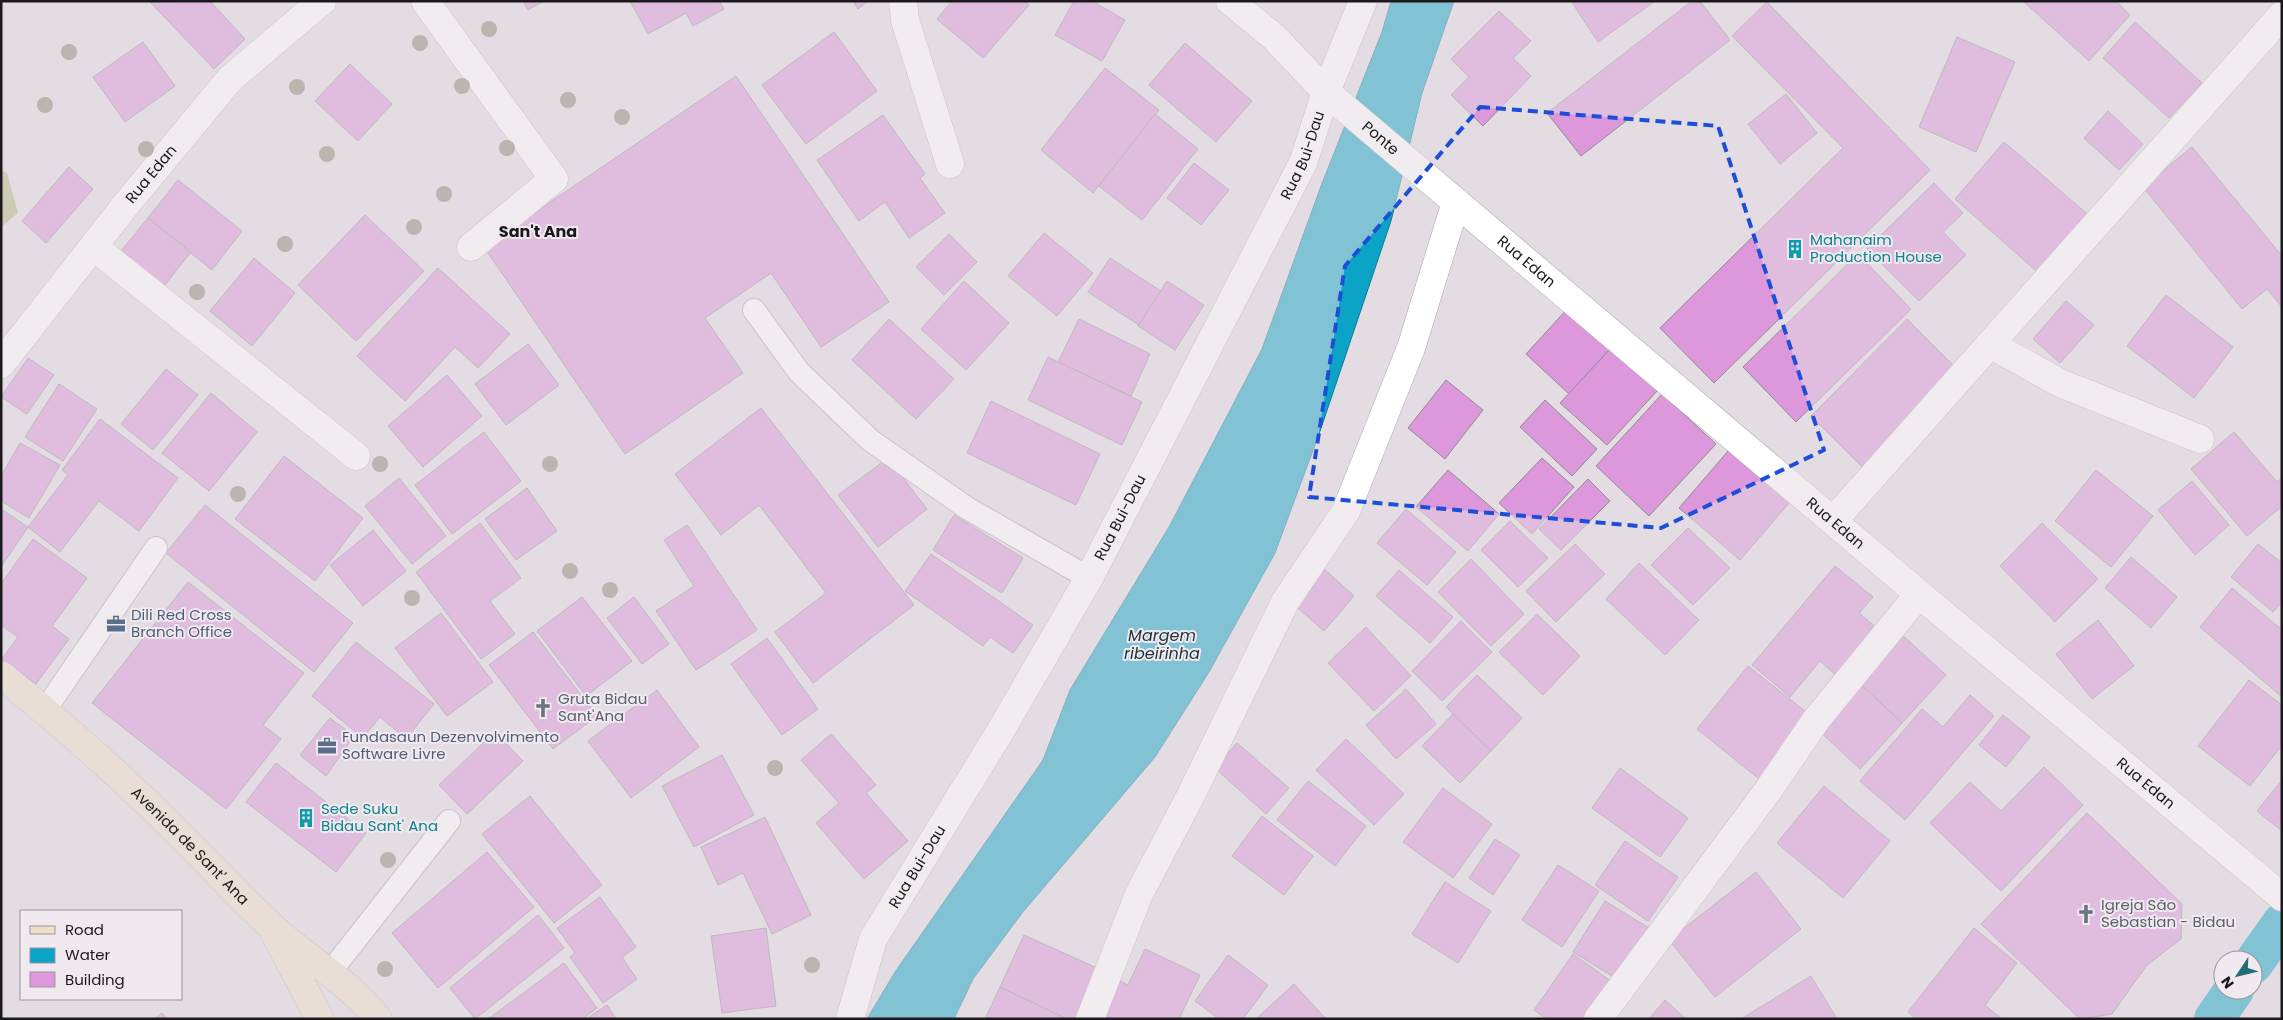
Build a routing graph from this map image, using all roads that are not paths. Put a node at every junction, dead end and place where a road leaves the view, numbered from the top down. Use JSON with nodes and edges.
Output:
{"nodes":[{"id":1,"x":322,"y":1,"type":"edge"},
{"id":2,"x":425,"y":1,"type":"edge"},
{"id":3,"x":903,"y":1,"type":"edge"},
{"id":4,"x":1230,"y":1,"type":"edge"},
{"id":5,"x":1363,"y":1,"type":"edge"},
{"id":6,"x":2282,"y":15,"type":"edge"},
{"id":7,"x":1335,"y":99,"type":"junction"},
{"id":8,"x":950,"y":164,"type":"dead end"},
{"id":9,"x":1418,"y":169,"type":"joint"},
{"id":10,"x":1456,"y":202,"type":"junction"},
{"id":11,"x":471,"y":247,"type":"dead end"},
{"id":12,"x":94,"y":248,"type":"junction"},
{"id":13,"x":754,"y":310,"type":"dead end"},
{"id":14,"x":1990,"y":344,"type":"junction"},
{"id":15,"x":1,"y":364,"type":"edge"},
{"id":16,"x":2200,"y":439,"type":"dead end"},
{"id":17,"x":356,"y":456,"type":"dead end"},
{"id":18,"x":1833,"y":522,"type":"junction"},
{"id":19,"x":156,"y":548,"type":"dead end"},
{"id":20,"x":1089,"y":578,"type":"junction"},
{"id":21,"x":1918,"y":594,"type":"junction"},
{"id":22,"x":1,"y":675,"type":"edge"},
{"id":23,"x":45,"y":710,"type":"junction"},
{"id":24,"x":449,"y":821,"type":"dead end"},
{"id":25,"x":2282,"y":897,"type":"edge"},
{"id":26,"x":271,"y":926,"type":"junction"},
{"id":27,"x":330,"y":971,"type":"junction"},
{"id":28,"x":320,"y":1019,"type":"edge"},
{"id":29,"x":378,"y":1019,"type":"edge"},
{"id":30,"x":850,"y":1019,"type":"edge"},
{"id":31,"x":1090,"y":1019,"type":"edge"},
{"id":32,"x":1598,"y":1019,"type":"edge"}],
"edges":[{"from":1,"to":12,"type":"street","name":"Rua Edan"},
{"from":2,"to":11,"type":"street"},
{"from":3,"to":8,"type":"street"},
{"from":4,"to":7,"type":"street"},
{"from":5,"to":7,"type":"street","name":"Rua Bui-Dau"},
{"from":6,"to":14,"type":"street"},
{"from":7,"to":9,"type":"street","name":"Ponte"},
{"from":7,"to":20,"type":"street","name":"Rua Bui-Dau"},
{"from":9,"to":10,"type":"street","name":"Rua Edan"},
{"from":10,"to":18,"type":"street","name":"Rua Edan"},
{"from":10,"to":31,"type":"street"},
{"from":12,"to":15,"type":"street","name":"Rua Edan"},
{"from":12,"to":17,"type":"street"},
{"from":13,"to":20,"type":"lane"},
{"from":14,"to":16,"type":"street"},
{"from":14,"to":18,"type":"street"},
{"from":18,"to":21,"type":"street","name":"Rua Edan"},
{"from":19,"to":23,"type":"lane"},
{"from":20,"to":30,"type":"street","name":"Rua Bui-Dau"},
{"from":21,"to":25,"type":"street","name":"Rua Edan"},
{"from":21,"to":32,"type":"street"},
{"from":22,"to":23,"type":"main road","name":"Avenida de Sant' Ana"},
{"from":23,"to":26,"type":"main road","name":"Avenida de Sant' Ana"},
{"from":24,"to":27,"type":"lane"},
{"from":26,"to":27,"type":"main road","name":"Avenida de Sant' Ana"},
{"from":26,"to":28,"type":"main road"},
{"from":27,"to":29,"type":"main road","name":"Avenida de Sant' Ana"}]}
